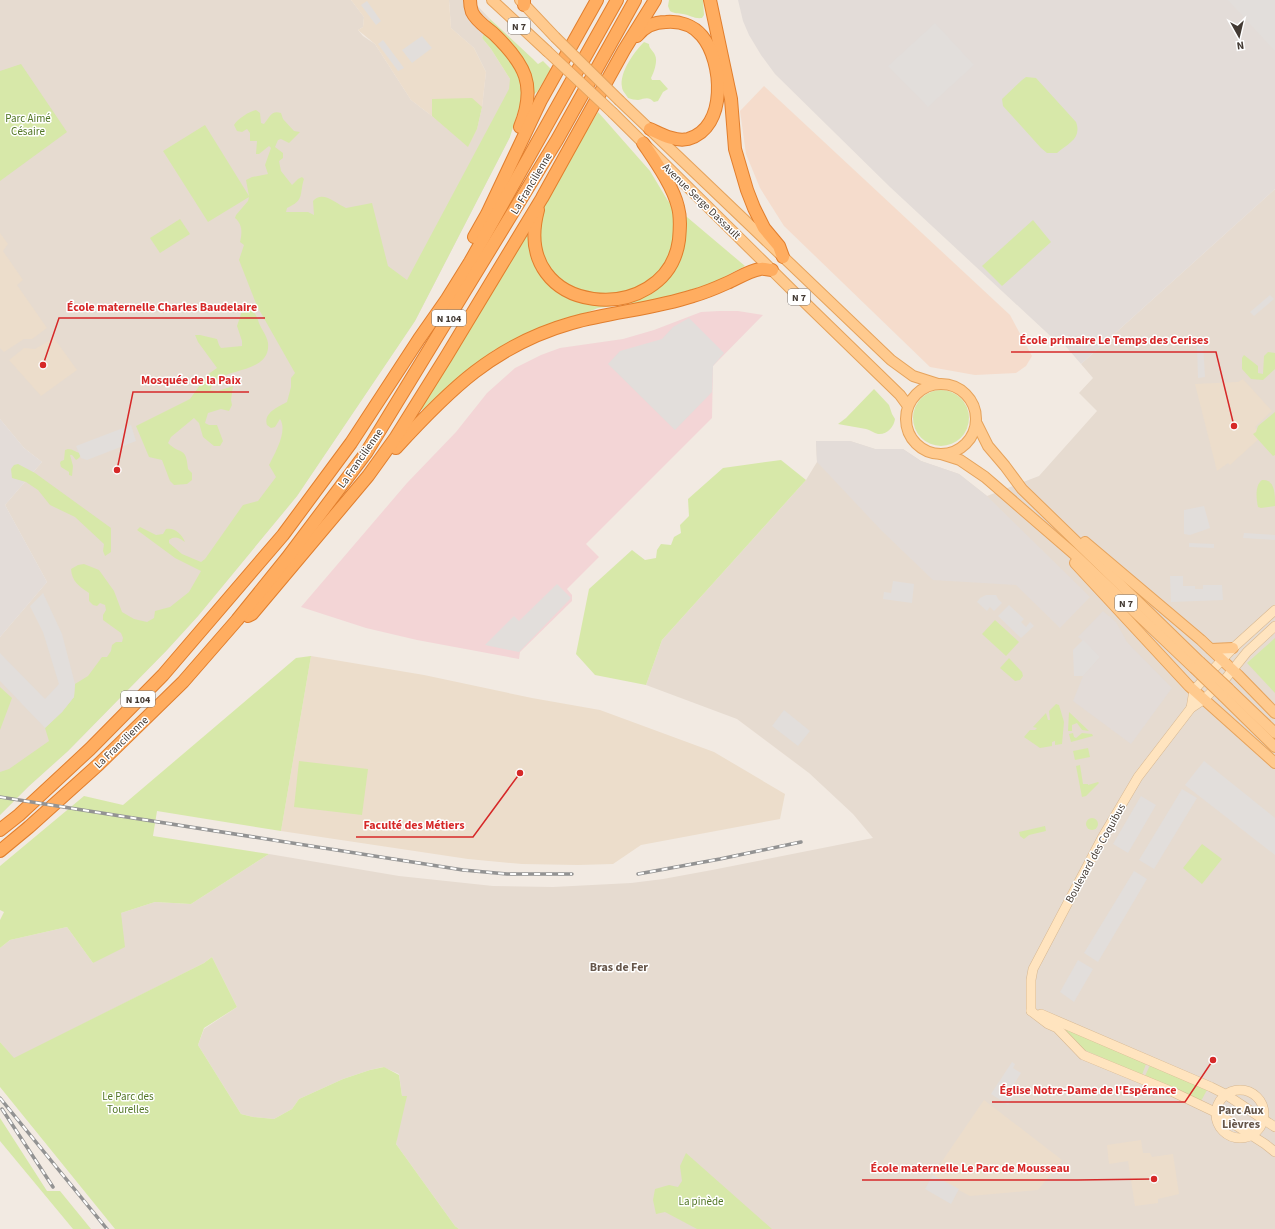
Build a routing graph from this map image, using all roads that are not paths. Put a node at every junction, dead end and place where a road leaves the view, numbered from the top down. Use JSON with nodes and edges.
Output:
{"nodes":[{"id":1,"x":470,"y":0,"type":"edge"},
{"id":2,"x":492,"y":0,"type":"edge"},
{"id":3,"x":596,"y":0,"type":"edge"},
{"id":4,"x":618,"y":0,"type":"edge"},
{"id":5,"x":635,"y":0,"type":"edge"},
{"id":6,"x":655,"y":0,"type":"edge"},
{"id":7,"x":710,"y":0,"type":"edge"},
{"id":8,"x":523,"y":2,"type":"edge"},
{"id":9,"x":624,"y":50,"type":"junction"},
{"id":10,"x":650,"y":129,"type":"junction"},
{"id":11,"x":643,"y":143,"type":"junction"},
{"id":12,"x":542,"y":198,"type":"junction"},
{"id":13,"x":487,"y":214,"type":"junction"},
{"id":14,"x":782,"y":257,"type":"junction"},
{"id":15,"x":772,"y":270,"type":"junction"},
{"id":16,"x":447,"y":299,"type":"junction"},
{"id":17,"x":938,"y":384,"type":"junction"},
{"id":18,"x":908,"y":406,"type":"junction"},
{"id":19,"x":977,"y":424,"type":"junction"},
{"id":20,"x":941,"y":454,"type":"junction"},
{"id":21,"x":368,"y":476,"type":"junction"},
{"id":22,"x":1068,"y":533,"type":"junction"},
{"id":23,"x":1056,"y":540,"type":"junction"},
{"id":24,"x":1275,"y":610,"type":"edge"},
{"id":25,"x":237,"y":620,"type":"junction"},
{"id":26,"x":1275,"y":626,"type":"edge"},
{"id":27,"x":1233,"y":648,"type":"junction"},
{"id":28,"x":1211,"y":649,"type":"junction"},
{"id":29,"x":1222,"y":660,"type":"junction"},
{"id":30,"x":1197,"y":665,"type":"junction"},
{"id":31,"x":1233,"y":670,"type":"junction"},
{"id":32,"x":1194,"y":690,"type":"junction"},
{"id":33,"x":1226,"y":692,"type":"junction"},
{"id":34,"x":1204,"y":700,"type":"junction"},
{"id":35,"x":1192,"y":708,"type":"junction"},
{"id":36,"x":1275,"y":713,"type":"edge"},
{"id":37,"x":1275,"y":733,"type":"edge"},
{"id":38,"x":1275,"y":746,"type":"edge"},
{"id":39,"x":1275,"y":763,"type":"edge"},
{"id":40,"x":48,"y":787,"type":"junction"},
{"id":41,"x":0,"y":821,"type":"edge"},
{"id":42,"x":0,"y":830,"type":"edge"},
{"id":43,"x":0,"y":851,"type":"edge"},
{"id":44,"x":1031,"y":1011,"type":"junction"},
{"id":45,"x":1225,"y":1094,"type":"junction"},
{"id":46,"x":1215,"y":1112,"type":"junction"},
{"id":47,"x":1264,"y":1118,"type":"junction"},
{"id":48,"x":1275,"y":1127,"type":"edge"},
{"id":49,"x":1252,"y":1135,"type":"junction"},
{"id":50,"x":1275,"y":1152,"type":"edge"}],
"edges":[{"from":1,"to":13,"type":"highway"},
{"from":2,"to":11,"type":"main road","name":"Avenue Serge Dassault","number":"N 7","bridge":true},
{"from":3,"to":13,"type":"highway"},
{"from":4,"to":16,"type":"highway","name":"La Francilienne","number":"N 104"},
{"from":5,"to":25,"type":"highway","name":"La Francilienne","number":"N 104"},
{"from":6,"to":9,"type":"highway"},
{"from":7,"to":14,"type":"highway"},
{"from":8,"to":10,"type":"main road","name":"Avenue Serge Dassault","number":"N 7","bridge":true},
{"from":9,"to":10,"type":"highway"},
{"from":9,"to":12,"type":"highway"},
{"from":10,"to":14,"type":"main road","name":"Avenue Serge Dassault","number":"N 7"},
{"from":11,"to":12,"type":"highway"},
{"from":11,"to":15,"type":"main road","name":"Avenue Serge Dassault","number":"N 7"},
{"from":12,"to":21,"type":"highway"},
{"from":13,"to":16,"type":"highway"},
{"from":14,"to":17,"type":"main road","name":"Avenue Serge Dassault","number":"N 7"},
{"from":15,"to":18,"type":"main road","name":"Avenue Serge Dassault","number":"N 7"},
{"from":15,"to":21,"type":"highway"},
{"from":16,"to":40,"type":"highway","name":"La Francilienne","number":"N 104"},
{"from":17,"to":18,"type":"main road"},
{"from":17,"to":19,"type":"main road"},
{"from":18,"to":20,"type":"main road"},
{"from":19,"to":20,"type":"main road"},
{"from":19,"to":22,"type":"main road","number":"N 7"},
{"from":20,"to":23,"type":"main road","number":"N 7"},
{"from":21,"to":25,"type":"highway"},
{"from":22,"to":28,"type":"main road"},
{"from":22,"to":30,"type":"main road","number":"N 7"},
{"from":23,"to":30,"type":"main road","number":"N 7"},
{"from":23,"to":32,"type":"main road"},
{"from":24,"to":27,"type":"main road"},
{"from":25,"to":43,"type":"highway","name":"La Francilienne","number":"N 104"},
{"from":26,"to":31,"type":"main road","name":"Boulevard des Coquibus"},
{"from":27,"to":28,"type":"main road"},
{"from":27,"to":29,"type":"main road"},
{"from":28,"to":29,"type":"main road"},
{"from":29,"to":31,"type":"main road"},
{"from":29,"to":32,"type":"main road"},
{"from":30,"to":33,"type":"main road","number":"N 7","bridge":true},
{"from":31,"to":34,"type":"main road","name":"Boulevard des Coquibus"},
{"from":31,"to":36,"type":"main road"},
{"from":32,"to":34,"type":"main road"},
{"from":32,"to":35,"type":"main road"},
{"from":33,"to":37,"type":"main road","number":"N 7"},
{"from":33,"to":38,"type":"main road","number":"N 7"},
{"from":34,"to":35,"type":"main road","name":"Boulevard des Coquibus"},
{"from":34,"to":39,"type":"main road"},
{"from":35,"to":44,"type":"main road","name":"Boulevard des Coquibus"},
{"from":40,"to":41,"type":"highway"},
{"from":40,"to":42,"type":"highway","name":"La Francilienne","number":"N 104"},
{"from":44,"to":45,"type":"main road"},
{"from":44,"to":46,"type":"main road"},
{"from":45,"to":46,"type":"main road"},
{"from":45,"to":47,"type":"main road"},
{"from":45,"to":47,"type":"main road"},
{"from":46,"to":49,"type":"main road"},
{"from":46,"to":49,"type":"main road"},
{"from":47,"to":48,"type":"main road"},
{"from":47,"to":49,"type":"main road"},
{"from":49,"to":50,"type":"main road"}]}
